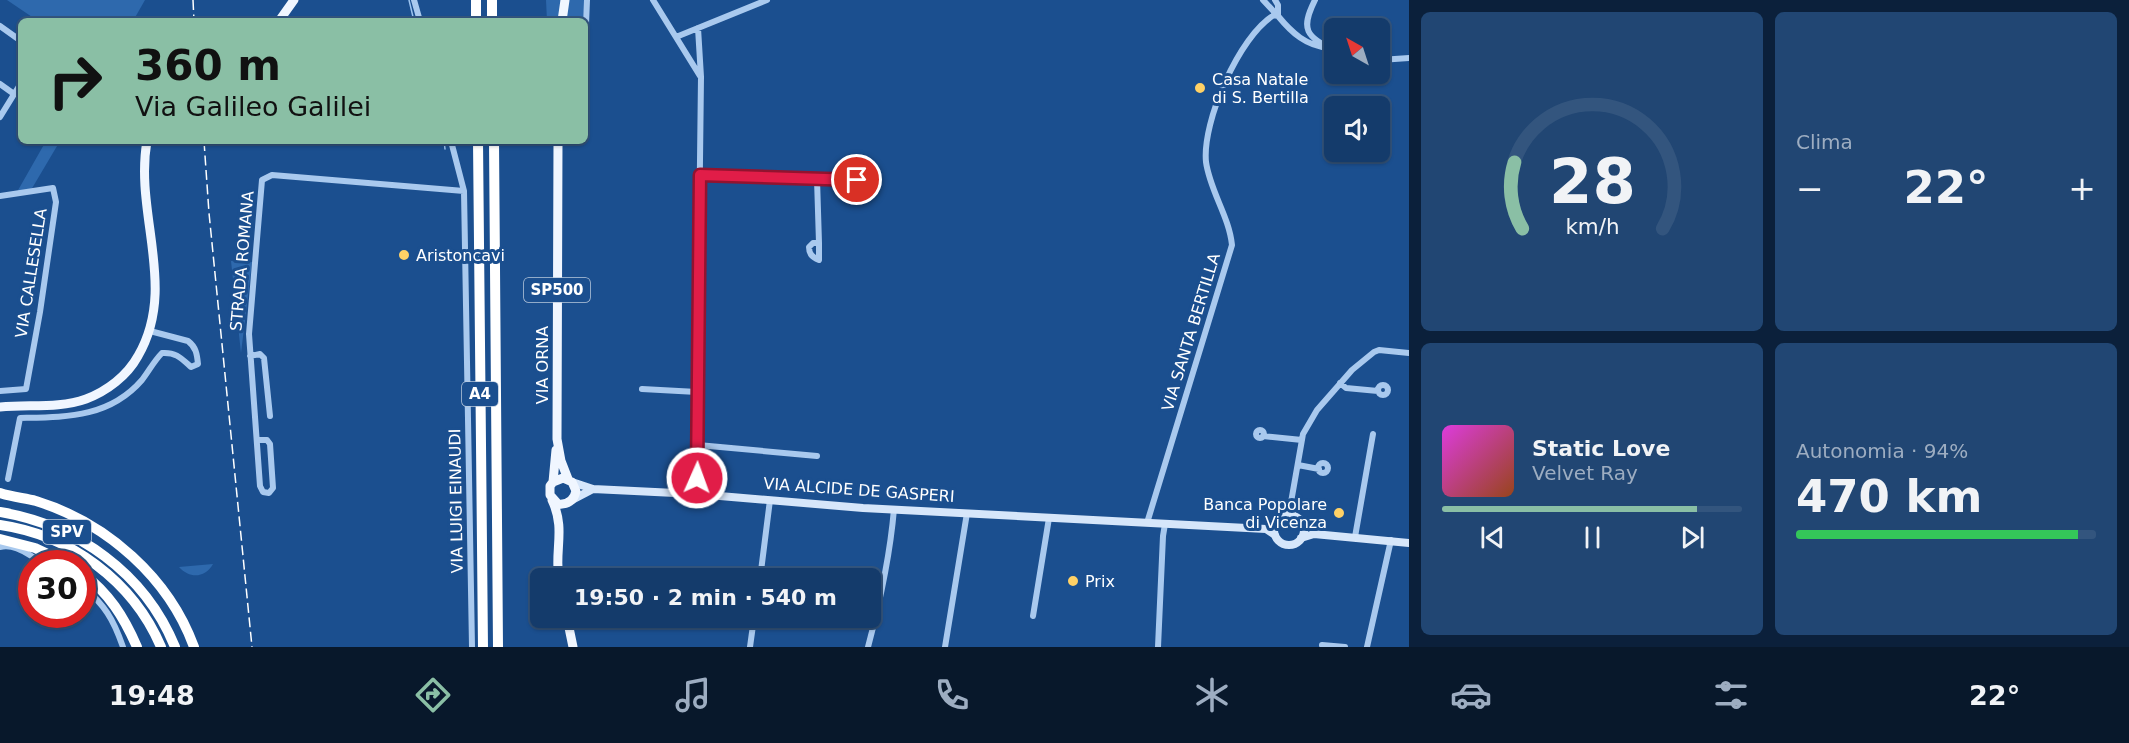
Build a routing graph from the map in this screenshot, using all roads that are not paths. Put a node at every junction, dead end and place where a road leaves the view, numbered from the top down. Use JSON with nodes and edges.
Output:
{"nodes":[{"id":1,"x":294,"y":0,"type":"edge"},
{"id":2,"x":414,"y":0,"type":"edge"},
{"id":3,"x":476,"y":0,"type":"edge"},
{"id":4,"x":492,"y":0,"type":"edge"},
{"id":5,"x":566,"y":0,"type":"edge"},
{"id":6,"x":587,"y":0,"type":"edge"},
{"id":7,"x":653,"y":0,"type":"edge"},
{"id":8,"x":768,"y":0,"type":"edge"},
{"id":9,"x":1263,"y":0,"type":"edge"},
{"id":10,"x":1275,"y":0,"type":"edge"},
{"id":11,"x":1315,"y":0,"type":"edge"},
{"id":12,"x":1278,"y":16,"type":"junction"},
{"id":13,"x":281,"y":18,"type":"edge"},
{"id":14,"x":419,"y":18,"type":"edge"},
{"id":15,"x":476,"y":18,"type":"edge"},
{"id":16,"x":492,"y":18,"type":"edge"},
{"id":17,"x":563,"y":18,"type":"edge"},
{"id":18,"x":586,"y":18,"type":"edge"},
{"id":19,"x":0,"y":26,"type":"edge"},
{"id":20,"x":698,"y":28,"type":"junction"},
{"id":21,"x":676,"y":37,"type":"junction"},
{"id":22,"x":18,"y":39,"type":"edge"},
{"id":23,"x":699,"y":39,"type":"junction"},
{"id":24,"x":1324,"y":44,"type":"edge"},
{"id":25,"x":682,"y":45,"type":"junction"},
{"id":26,"x":1324,"y":48,"type":"edge"},
{"id":27,"x":1409,"y":58,"type":"edge"},
{"id":28,"x":1390,"y":59,"type":"edge"},
{"id":29,"x":701,"y":77,"type":"junction"},
{"id":30,"x":0,"y":84,"type":"edge"},
{"id":31,"x":18,"y":88,"type":"edge"},
{"id":32,"x":14,"y":94,"type":"junction"},
{"id":33,"x":0,"y":117,"type":"edge"},
{"id":34,"x":147,"y":144,"type":"edge"},
{"id":35,"x":452,"y":144,"type":"edge"},
{"id":36,"x":478,"y":144,"type":"edge"},
{"id":37,"x":494,"y":144,"type":"edge"},
{"id":38,"x":558,"y":144,"type":"edge"},
{"id":39,"x":700,"y":175,"type":"junction"},
{"id":40,"x":817,"y":179,"type":"junction"},
{"id":41,"x":877,"y":181,"type":"dead end"},
{"id":42,"x":464,"y":191,"type":"junction"},
{"id":43,"x":0,"y":196,"type":"edge"},
{"id":44,"x":819,"y":243,"type":"dead end"},
{"id":45,"x":150,"y":331,"type":"junction"},
{"id":46,"x":1409,"y":353,"type":"edge"},
{"id":47,"x":250,"y":356,"type":"junction"},
{"id":48,"x":1340,"y":383,"type":"junction"},
{"id":49,"x":642,"y":389,"type":"dead end"},
{"id":50,"x":0,"y":391,"type":"edge"},
{"id":51,"x":1378,"y":391,"type":"dead end"},
{"id":52,"x":698,"y":392,"type":"junction"},
{"id":53,"x":0,"y":407,"type":"edge"},
{"id":54,"x":270,"y":416,"type":"dead end"},
{"id":55,"x":1373,"y":434,"type":"dead end"},
{"id":56,"x":1263,"y":436,"type":"dead end"},
{"id":57,"x":557,"y":439,"type":"junction"},
{"id":58,"x":257,"y":440,"type":"junction"},
{"id":59,"x":1302,"y":440,"type":"junction"},
{"id":60,"x":698,"y":445,"type":"junction"},
{"id":61,"x":817,"y":456,"type":"dead end"},
{"id":62,"x":1298,"y":465,"type":"junction"},
{"id":63,"x":1319,"y":468,"type":"dead end"},
{"id":64,"x":8,"y":479,"type":"dead end"},
{"id":65,"x":570,"y":481,"type":"junction"},
{"id":66,"x":553,"y":482,"type":"junction"},
{"id":67,"x":593,"y":489,"type":"junction"},
{"id":68,"x":0,"y":493,"type":"edge"},
{"id":69,"x":696,"y":494,"type":"junction"},
{"id":70,"x":552,"y":500,"type":"junction"},
{"id":71,"x":770,"y":500,"type":"junction"},
{"id":72,"x":572,"y":501,"type":"junction"},
{"id":73,"x":894,"y":509,"type":"junction"},
{"id":74,"x":0,"y":512,"type":"edge"},
{"id":75,"x":967,"y":513,"type":"junction"},
{"id":76,"x":1289,"y":513,"type":"junction"},
{"id":77,"x":1048,"y":518,"type":"junction"},
{"id":78,"x":1277,"y":522,"type":"junction"},
{"id":79,"x":1147,"y":523,"type":"junction"},
{"id":80,"x":560,"y":524,"type":"junction"},
{"id":81,"x":1165,"y":524,"type":"junction"},
{"id":82,"x":0,"y":525,"type":"edge"},
{"id":83,"x":1303,"y":525,"type":"junction"},
{"id":84,"x":1266,"y":529,"type":"junction"},
{"id":85,"x":1314,"y":534,"type":"junction"},
{"id":86,"x":1275,"y":535,"type":"junction"},
{"id":87,"x":1355,"y":537,"type":"junction"},
{"id":88,"x":1301,"y":538,"type":"junction"},
{"id":89,"x":0,"y":539,"type":"edge"},
{"id":90,"x":1391,"y":540,"type":"junction"},
{"id":91,"x":1409,"y":543,"type":"edge"},
{"id":92,"x":0,"y":547,"type":"edge"},
{"id":93,"x":21,"y":550,"type":"edge"},
{"id":94,"x":39,"y":550,"type":"edge"},
{"id":95,"x":558,"y":568,"type":"edge"},
{"id":96,"x":761,"y":568,"type":"edge"},
{"id":97,"x":96,"y":585,"type":"edge"},
{"id":98,"x":96,"y":597,"type":"edge"},
{"id":99,"x":1033,"y":615,"type":"dead end"},
{"id":100,"x":569,"y":628,"type":"edge"},
{"id":101,"x":753,"y":628,"type":"edge"},
{"id":102,"x":1322,"y":645,"type":"dead end"},
{"id":103,"x":123,"y":647,"type":"edge"},
{"id":104,"x":137,"y":647,"type":"edge"},
{"id":105,"x":161,"y":647,"type":"edge"},
{"id":106,"x":174,"y":647,"type":"edge"},
{"id":107,"x":194,"y":647,"type":"edge"},
{"id":108,"x":472,"y":647,"type":"edge"},
{"id":109,"x":483,"y":647,"type":"edge"},
{"id":110,"x":498,"y":647,"type":"edge"},
{"id":111,"x":573,"y":647,"type":"edge"},
{"id":112,"x":750,"y":647,"type":"edge"},
{"id":113,"x":868,"y":647,"type":"edge"},
{"id":114,"x":945,"y":647,"type":"edge"},
{"id":115,"x":1158,"y":647,"type":"edge"},
{"id":116,"x":1346,"y":647,"type":"edge"},
{"id":117,"x":1366,"y":647,"type":"edge"}],
"edges":[{"from":1,"to":13,"type":"main road"},
{"from":2,"to":14,"type":"street"},
{"from":3,"to":15,"type":"highway"},
{"from":4,"to":16,"type":"highway"},
{"from":5,"to":17,"type":"main road"},
{"from":6,"to":18,"type":"street"},
{"from":7,"to":21,"type":"street"},
{"from":8,"to":20,"type":"street"},
{"from":9,"to":12,"type":"street"},
{"from":10,"to":12,"type":"street"},
{"from":11,"to":24,"type":"street"},
{"from":12,"to":26,"type":"street"},
{"from":12,"to":79,"type":"street","name":"VIA SANTA BERTILLA"},
{"from":19,"to":22,"type":"street"},
{"from":20,"to":21,"type":"street"},
{"from":20,"to":23,"type":"street"},
{"from":21,"to":25,"type":"street"},
{"from":23,"to":25,"type":"street"},
{"from":23,"to":29,"type":"street"},
{"from":25,"to":29,"type":"street"},
{"from":27,"to":28,"type":"street"},
{"from":29,"to":39,"type":"street"},
{"from":30,"to":32,"type":"street"},
{"from":31,"to":32,"type":"street"},
{"from":32,"to":33,"type":"street"},
{"from":34,"to":45,"type":"main road"},
{"from":35,"to":42,"type":"street","name":"VIA LUIGI EINAUDI"},
{"from":36,"to":109,"type":"highway","number":"A4"},
{"from":37,"to":110,"type":"highway","number":"A4"},
{"from":38,"to":57,"type":"main road","name":"VIA ORNA","number":"SP500"},
{"from":39,"to":40,"type":"street"},
{"from":39,"to":52,"type":"street"},
{"from":40,"to":41,"type":"street"},
{"from":40,"to":44,"type":"street"},
{"from":42,"to":47,"type":"street","name":"STRADA ROMANA"},
{"from":42,"to":108,"type":"street","name":"VIA LUIGI EINAUDI"},
{"from":43,"to":50,"type":"street","name":"VIA CALLESELLA"},
{"from":45,"to":53,"type":"main road"},
{"from":45,"to":64,"type":"street"},
{"from":46,"to":48,"type":"street"},
{"from":47,"to":54,"type":"street"},
{"from":47,"to":58,"type":"street","name":"STRADA ROMANA"},
{"from":48,"to":51,"type":"street"},
{"from":48,"to":59,"type":"street"},
{"from":49,"to":52,"type":"street"},
{"from":52,"to":60,"type":"street"},
{"from":55,"to":87,"type":"street"},
{"from":56,"to":59,"type":"street"},
{"from":57,"to":65,"type":"main road","name":"VIA ORNA","number":"SP500"},
{"from":57,"to":66,"type":"main road","number":"SP500"},
{"from":58,"to":58,"type":"street","name":"STRADA ROMANA"},
{"from":59,"to":62,"type":"street"},
{"from":60,"to":61,"type":"street"},
{"from":60,"to":69,"type":"street"},
{"from":62,"to":63,"type":"street"},
{"from":62,"to":76,"type":"street"},
{"from":65,"to":66,"type":"main road"},
{"from":65,"to":67,"type":"main road"},
{"from":65,"to":72,"type":"main road","number":"SP500"},
{"from":66,"to":70,"type":"main road","number":"SP500"},
{"from":67,"to":69,"type":"main road","name":"VIA ALCIDE DE GASPERI"},
{"from":67,"to":72,"type":"main road"},
{"from":68,"to":107,"type":"highway"},
{"from":69,"to":71,"type":"main road","name":"VIA ALCIDE DE GASPERI"},
{"from":70,"to":72,"type":"main road"},
{"from":70,"to":80,"type":"main road","number":"SP500"},
{"from":71,"to":73,"type":"main road","name":"VIA ALCIDE DE GASPERI"},
{"from":71,"to":96,"type":"street"},
{"from":72,"to":80,"type":"main road","number":"SP500"},
{"from":73,"to":75,"type":"main road","name":"VIA ALCIDE DE GASPERI"},
{"from":73,"to":113,"type":"street"},
{"from":74,"to":106,"type":"highway","number":"SPV"},
{"from":75,"to":77,"type":"main road","name":"VIA ALCIDE DE GASPERI"},
{"from":75,"to":114,"type":"street"},
{"from":76,"to":78,"type":"main road"},
{"from":76,"to":83,"type":"main road"},
{"from":77,"to":79,"type":"main road","name":"VIA ALCIDE DE GASPERI"},
{"from":77,"to":99,"type":"street"},
{"from":78,"to":84,"type":"main road"},
{"from":78,"to":86,"type":"main road"},
{"from":79,"to":81,"type":"main road","name":"VIA ALCIDE DE GASPERI"},
{"from":80,"to":95,"type":"main road","number":"SP500"},
{"from":81,"to":84,"type":"main road","name":"VIA ALCIDE DE GASPERI"},
{"from":81,"to":115,"type":"street"},
{"from":82,"to":105,"type":"highway","number":"SPV"},
{"from":83,"to":85,"type":"main road"},
{"from":83,"to":88,"type":"main road"},
{"from":84,"to":86,"type":"main road"},
{"from":85,"to":87,"type":"main road"},
{"from":85,"to":88,"type":"main road"},
{"from":86,"to":88,"type":"main road"},
{"from":87,"to":90,"type":"main road"},
{"from":89,"to":94,"type":"highway"},
{"from":90,"to":91,"type":"main road"},
{"from":90,"to":117,"type":"street"},
{"from":92,"to":93,"type":"street"},
{"from":97,"to":104,"type":"highway"},
{"from":98,"to":103,"type":"street"},
{"from":100,"to":111,"type":"main road"},
{"from":101,"to":112,"type":"street"},
{"from":102,"to":116,"type":"street"}]}
